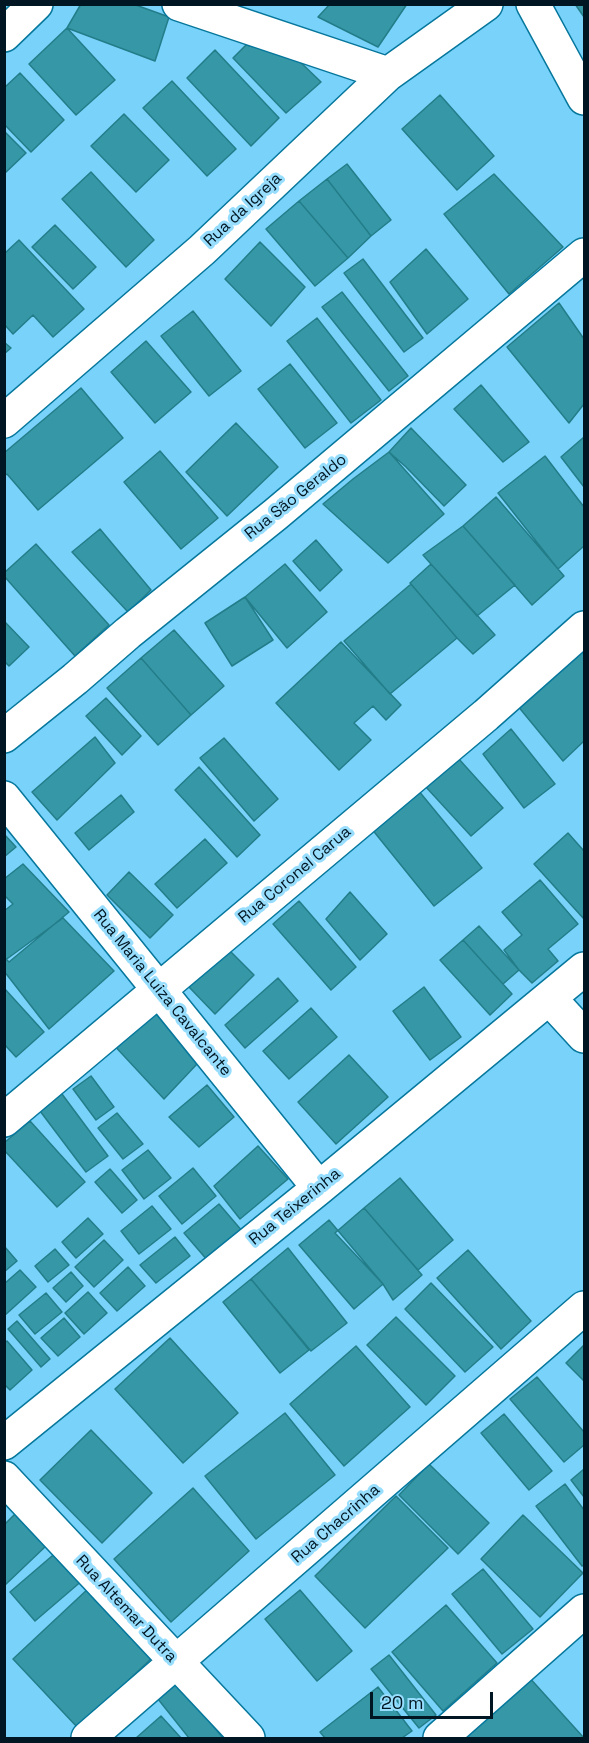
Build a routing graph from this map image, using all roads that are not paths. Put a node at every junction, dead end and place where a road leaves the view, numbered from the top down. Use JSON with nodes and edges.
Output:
{"nodes":[{"id":1,"x":36,"y":4,"type":"edge"},
{"id":2,"x":179,"y":4,"type":"edge"},
{"id":3,"x":486,"y":4,"type":"edge"},
{"id":4,"x":533,"y":4,"type":"edge"},
{"id":5,"x":4,"y":35,"type":"edge"},
{"id":6,"x":388,"y":74,"type":"junction"},
{"id":7,"x":585,"y":98,"type":"edge"},
{"id":8,"x":585,"y":255,"type":"edge"},
{"id":9,"x":4,"y":422,"type":"edge"},
{"id":10,"x":585,"y":628,"type":"edge"},
{"id":11,"x":4,"y":736,"type":"edge"},
{"id":12,"x":4,"y":798,"type":"edge"},
{"id":13,"x":585,"y":969,"type":"edge"},
{"id":14,"x":159,"y":989,"type":"junction"},
{"id":15,"x":550,"y":999,"type":"junction"},
{"id":16,"x":585,"y":1036,"type":"edge"},
{"id":17,"x":4,"y":1120,"type":"edge"},
{"id":18,"x":320,"y":1188,"type":"junction"},
{"id":19,"x":585,"y":1308,"type":"edge"},
{"id":20,"x":4,"y":1443,"type":"edge"},
{"id":21,"x":4,"y":1478,"type":"edge"},
{"id":22,"x":585,"y":1611,"type":"edge"},
{"id":23,"x":176,"y":1663,"type":"junction"},
{"id":24,"x":88,"y":1738,"type":"edge"},
{"id":25,"x":248,"y":1738,"type":"edge"},
{"id":26,"x":440,"y":1738,"type":"edge"}],
"edges":[{"from":1,"to":5,"type":"street"},
{"from":2,"to":6,"type":"street"},
{"from":3,"to":6,"type":"street","name":"Rua da Igreja"},
{"from":4,"to":7,"type":"street"},
{"from":6,"to":9,"type":"street","name":"Rua da Igreja"},
{"from":8,"to":11,"type":"street","name":"Rua São Geraldo"},
{"from":10,"to":14,"type":"street","name":"Rua Coronel Carua"},
{"from":12,"to":14,"type":"street","name":"Rua Maria Luiza Cavalcante"},
{"from":13,"to":15,"type":"street","name":"Rua Teixerinha"},
{"from":14,"to":17,"type":"street","name":"Rua Coronel Carua"},
{"from":14,"to":18,"type":"street","name":"Rua Maria Luiza Cavalcante"},
{"from":15,"to":16,"type":"street"},
{"from":15,"to":18,"type":"street","name":"Rua Teixerinha"},
{"from":18,"to":20,"type":"street","name":"Rua Teixerinha"},
{"from":19,"to":23,"type":"street","name":"Rua Chacrinha"},
{"from":21,"to":23,"type":"street","name":"Rua Altemar Dutra"},
{"from":22,"to":26,"type":"street"},
{"from":23,"to":24,"type":"street","name":"Rua Chacrinha"},
{"from":23,"to":25,"type":"street","name":"Rua Altemar Dutra"}]}
